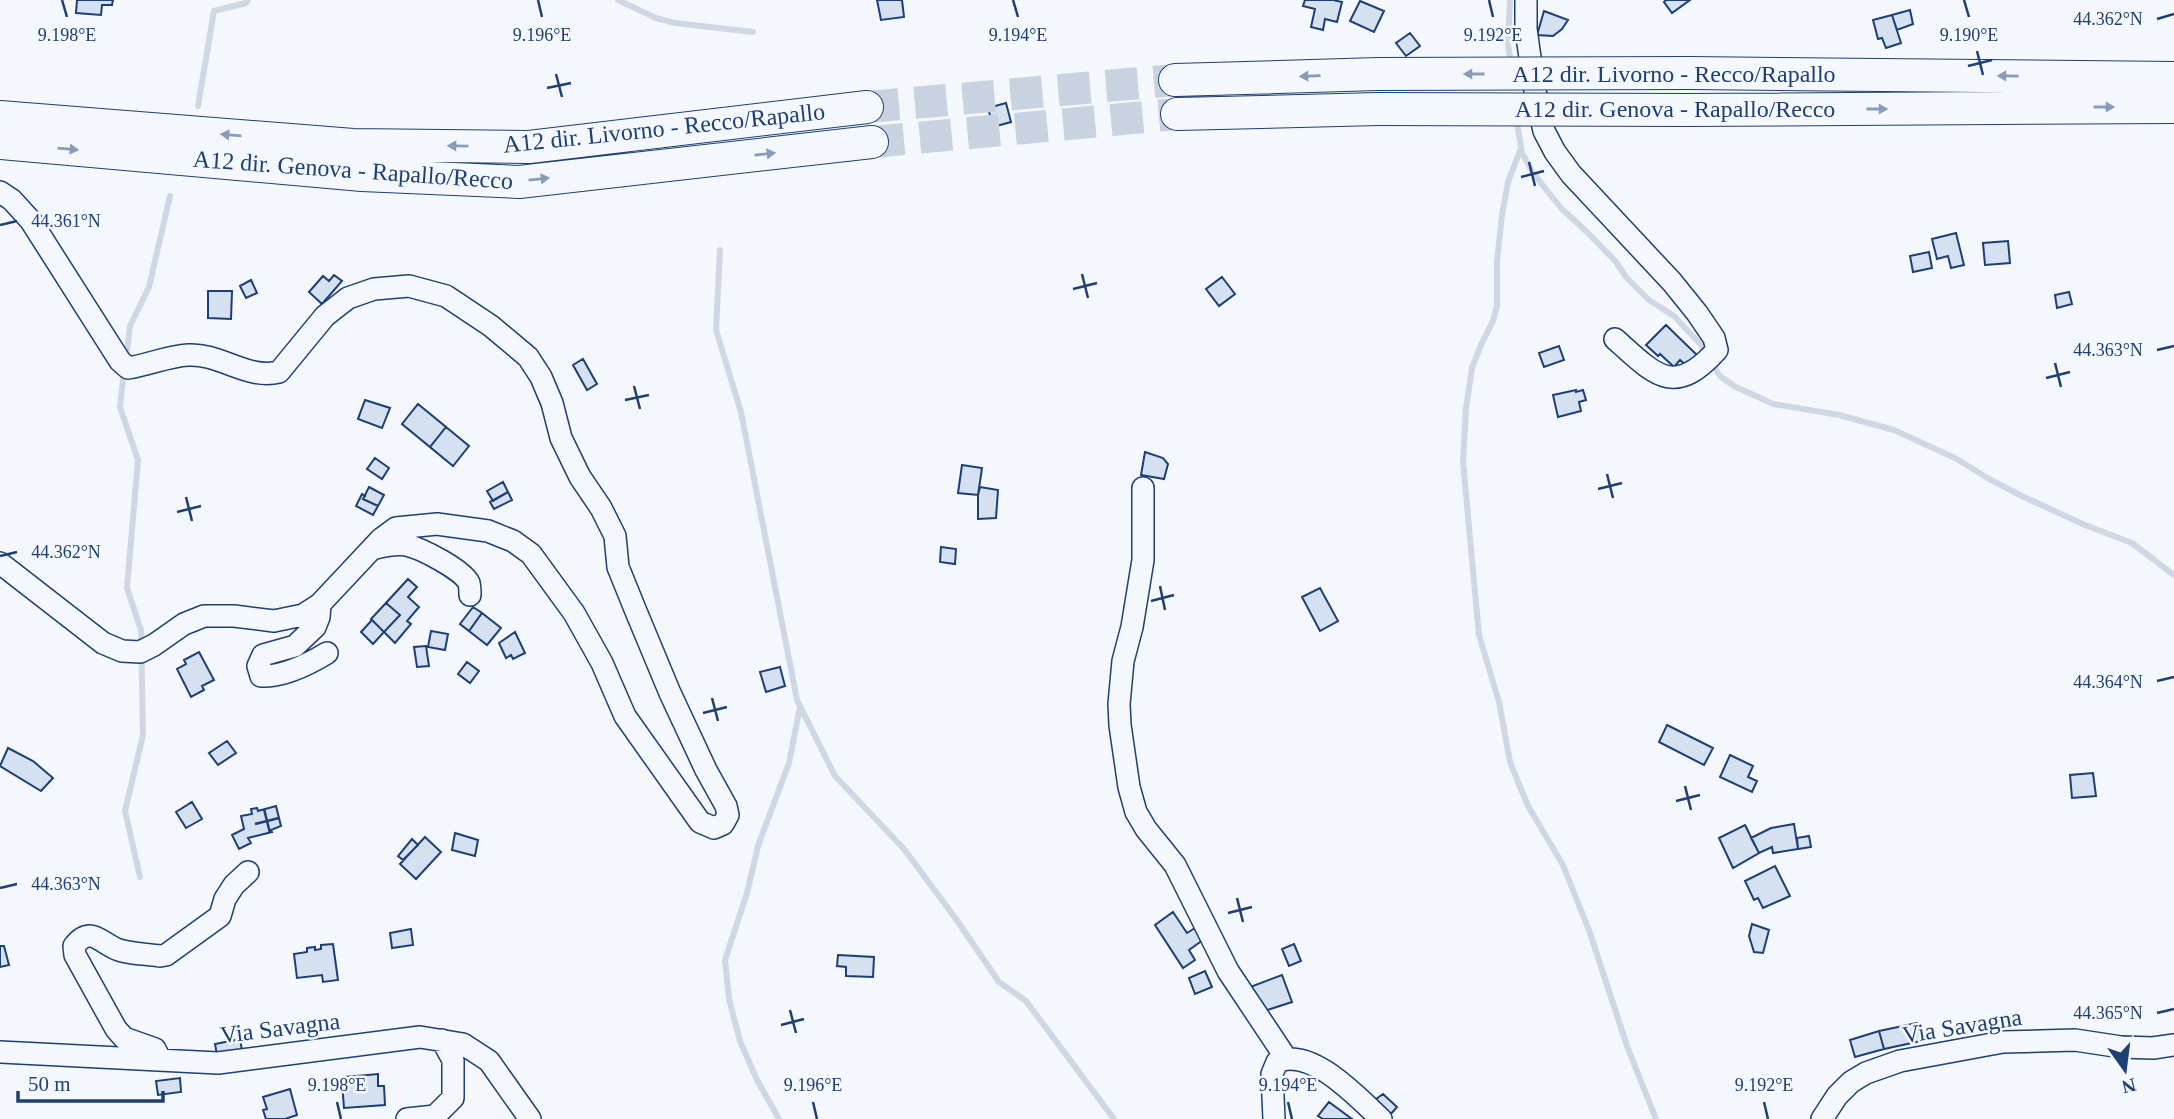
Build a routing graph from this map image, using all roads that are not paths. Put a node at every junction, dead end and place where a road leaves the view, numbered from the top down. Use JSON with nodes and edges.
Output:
{"nodes":[{"id":1,"x":1526,"y":0,"type":"edge"},
{"id":2,"x":2174,"y":78,"type":"edge"},
{"id":3,"x":1175,"y":80,"type":"tunnel mouth"},
{"id":4,"x":867,"y":107,"type":"tunnel mouth"},
{"id":5,"x":2174,"y":107,"type":"edge"},
{"id":6,"x":1177,"y":114,"type":"tunnel mouth"},
{"id":7,"x":0,"y":117,"type":"edge"},
{"id":8,"x":872,"y":142,"type":"tunnel mouth"},
{"id":9,"x":0,"y":143,"type":"edge"},
{"id":10,"x":0,"y":192,"type":"edge"},
{"id":11,"x":1615,"y":339,"type":"dead end"},
{"id":12,"x":1143,"y":488,"type":"dead end"},
{"id":13,"x":372,"y":549,"type":"junction"},
{"id":14,"x":0,"y":563,"type":"edge"},
{"id":15,"x":470,"y":594,"type":"dead end"},
{"id":16,"x":320,"y":604,"type":"junction"},
{"id":17,"x":327,"y":653,"type":"dead end"},
{"id":18,"x":248,"y":872,"type":"dead end"},
{"id":19,"x":442,"y":1040,"type":"junction"},
{"id":20,"x":2174,"y":1045,"type":"edge"},
{"id":21,"x":0,"y":1052,"type":"edge"},
{"id":22,"x":1286,"y":1058,"type":"junction"},
{"id":23,"x":161,"y":1061,"type":"junction"},
{"id":24,"x":407,"y":1119,"type":"edge"},
{"id":25,"x":530,"y":1119,"type":"edge"},
{"id":26,"x":1274,"y":1119,"type":"edge"},
{"id":27,"x":1381,"y":1119,"type":"edge"},
{"id":28,"x":1822,"y":1119,"type":"edge"}],
"edges":[{"from":1,"to":11,"type":"street"},
{"from":2,"to":3,"type":"highway","name":"A12 dir. Livorno - Recco/Rapallo","one_way":true,"bridge":true},
{"from":4,"to":7,"type":"highway","name":"A12 dir. Livorno - Recco/Rapallo","one_way":true},
{"from":6,"to":5,"type":"highway","name":"A12 dir. Genova - Rapallo/Recco","one_way":true,"bridge":true},
{"from":9,"to":8,"type":"highway","name":"A12 dir. Genova - Rapallo/Recco","one_way":true},
{"from":10,"to":13,"type":"street"},
{"from":12,"to":22,"type":"street"},
{"from":13,"to":15,"type":"street"},
{"from":13,"to":16,"type":"street"},
{"from":14,"to":16,"type":"street"},
{"from":16,"to":17,"type":"street"},
{"from":18,"to":23,"type":"street"},
{"from":19,"to":23,"type":"street","name":"Via Savagna"},
{"from":19,"to":24,"type":"street"},
{"from":19,"to":25,"type":"street","name":"Via Savagna"},
{"from":20,"to":28,"type":"street","name":"Via Savagna"},
{"from":21,"to":23,"type":"street","name":"Via Savagna"},
{"from":22,"to":26,"type":"street"},
{"from":22,"to":27,"type":"street"}]}
